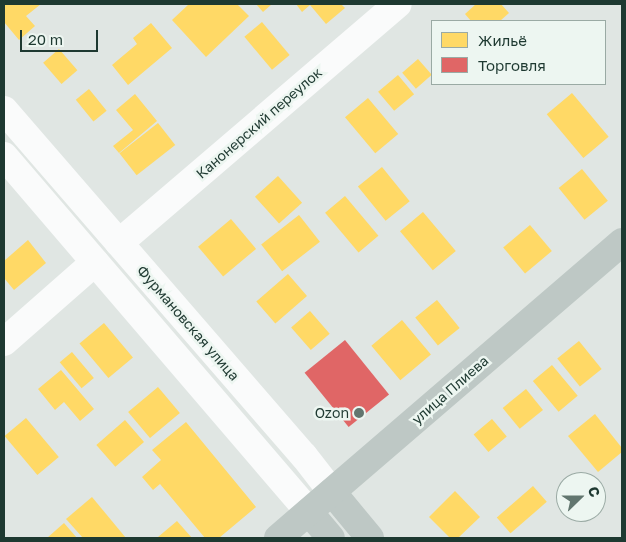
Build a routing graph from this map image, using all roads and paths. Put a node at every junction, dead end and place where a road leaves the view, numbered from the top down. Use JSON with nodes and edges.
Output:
{"nodes":[{"id":1,"x":398,"y":4,"type":"edge"},
{"id":2,"x":4,"y":110,"type":"edge"},
{"id":3,"x":4,"y":156,"type":"edge"},
{"id":4,"x":622,"y":242,"type":"edge"},
{"id":5,"x":119,"y":243,"type":"junction"},
{"id":6,"x":95,"y":262,"type":"junction"},
{"id":7,"x":4,"y":342,"type":"edge"},
{"id":8,"x":332,"y":492,"type":"junction"},
{"id":9,"x":309,"y":512,"type":"junction"},
{"id":10,"x":278,"y":538,"type":"edge"},
{"id":11,"x":331,"y":538,"type":"edge"},
{"id":12,"x":370,"y":538,"type":"edge"}],
"edges":[{"from":1,"to":5,"type":"street","name":"Канонерский переулок"},
{"from":2,"to":5,"type":"street","name":"Фурмановская улица"},
{"from":3,"to":6,"type":"street"},
{"from":4,"to":8,"type":"main road","name":"улица Плиева"},
{"from":5,"to":8,"type":"street","name":"Фурмановская улица"},
{"from":6,"to":7,"type":"street"},
{"from":6,"to":9,"type":"street"},
{"from":8,"to":9,"type":"main road","name":"улица Плиева"},
{"from":8,"to":12,"type":"main road","name":"Фурмановская улица"},
{"from":9,"to":10,"type":"main road","name":"улица Плиева"},
{"from":9,"to":11,"type":"main road"}]}
